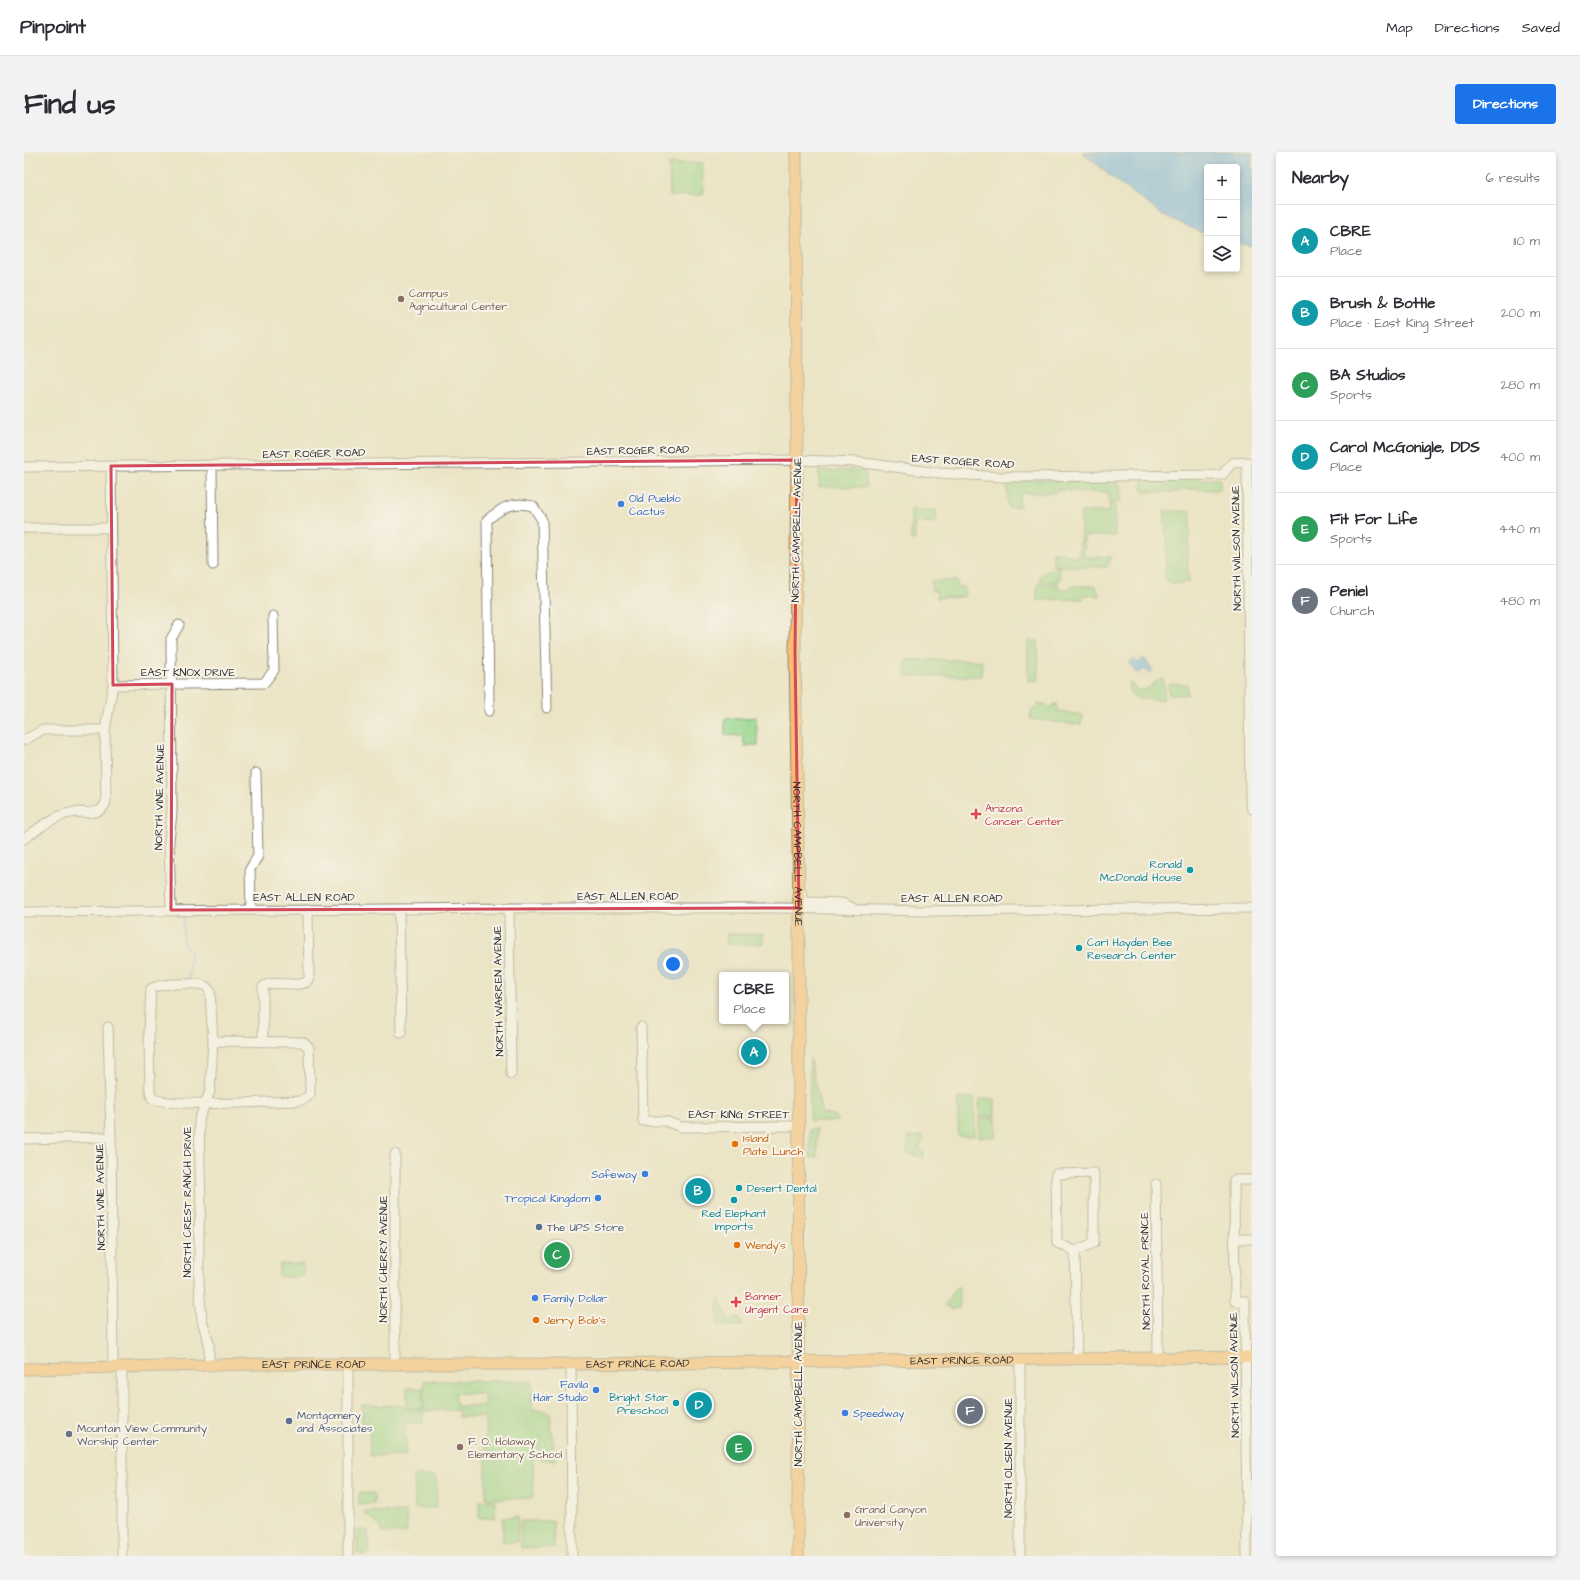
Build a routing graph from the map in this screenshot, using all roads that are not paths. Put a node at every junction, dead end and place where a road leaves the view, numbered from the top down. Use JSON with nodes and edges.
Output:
{"nodes":[{"id":1,"x":796,"y":152,"type":"edge"},
{"id":2,"x":797,"y":460,"type":"junction"},
{"id":3,"x":1247,"y":462,"type":"joint"},
{"id":4,"x":111,"y":466,"type":"junction"},
{"id":5,"x":212,"y":466,"type":"junction"},
{"id":6,"x":24,"y":467,"type":"edge"},
{"id":7,"x":24,"y":528,"type":"edge"},
{"id":8,"x":111,"y":528,"type":"junction"},
{"id":9,"x":213,"y":565,"type":"dead end"},
{"id":10,"x":274,"y":616,"type":"dead end"},
{"id":11,"x":179,"y":625,"type":"dead end"},
{"id":12,"x":172,"y":684,"type":"junction"},
{"id":13,"x":113,"y":685,"type":"junction"},
{"id":14,"x":547,"y":708,"type":"dead end"},
{"id":15,"x":489,"y":711,"type":"dead end"},
{"id":16,"x":105,"y":730,"type":"junction"},
{"id":17,"x":24,"y":740,"type":"edge"},
{"id":18,"x":256,"y":773,"type":"dead end"},
{"id":19,"x":1251,"y":805,"type":"edge"},
{"id":20,"x":24,"y":839,"type":"edge"},
{"id":21,"x":798,"y":885,"type":"junction"},
{"id":22,"x":509,"y":908,"type":"junction"},
{"id":23,"x":799,"y":908,"type":"junction"},
{"id":24,"x":853,"y":908,"type":"dead end"},
{"id":25,"x":1252,"y":908,"type":"edge"},
{"id":26,"x":308,"y":909,"type":"junction"},
{"id":27,"x":399,"y":909,"type":"junction"},
{"id":28,"x":171,"y":910,"type":"junction"},
{"id":29,"x":251,"y":910,"type":"junction"},
{"id":30,"x":24,"y":912,"type":"edge"},
{"id":31,"x":108,"y":1027,"type":"dead end"},
{"id":32,"x":641,"y":1027,"type":"dead end"},
{"id":33,"x":401,"y":1033,"type":"dead end"},
{"id":34,"x":263,"y":1040,"type":"junction"},
{"id":35,"x":213,"y":1041,"type":"junction"},
{"id":36,"x":511,"y":1074,"type":"dead end"},
{"id":37,"x":205,"y":1102,"type":"junction"},
{"id":38,"x":798,"y":1126,"type":"junction"},
{"id":39,"x":111,"y":1137,"type":"junction"},
{"id":40,"x":24,"y":1139,"type":"edge"},
{"id":41,"x":395,"y":1154,"type":"dead end"},
{"id":42,"x":1252,"y":1180,"type":"edge"},
{"id":43,"x":1156,"y":1184,"type":"dead end"},
{"id":44,"x":1234,"y":1239,"type":"junction"},
{"id":45,"x":1252,"y":1239,"type":"edge"},
{"id":46,"x":1075,"y":1251,"type":"junction"},
{"id":47,"x":1249,"y":1301,"type":"edge"},
{"id":48,"x":1249,"y":1357,"type":"edge"},
{"id":49,"x":1158,"y":1358,"type":"junction"},
{"id":50,"x":1077,"y":1359,"type":"junction"},
{"id":51,"x":1020,"y":1360,"type":"junction"},
{"id":52,"x":798,"y":1362,"type":"junction"},
{"id":53,"x":571,"y":1364,"type":"junction"},
{"id":54,"x":209,"y":1365,"type":"junction"},
{"id":55,"x":348,"y":1365,"type":"junction"},
{"id":56,"x":395,"y":1365,"type":"junction"},
{"id":57,"x":118,"y":1367,"type":"junction"},
{"id":58,"x":24,"y":1369,"type":"edge"},
{"id":59,"x":122,"y":1556,"type":"edge"},
{"id":60,"x":348,"y":1556,"type":"edge"},
{"id":61,"x":572,"y":1556,"type":"edge"},
{"id":62,"x":798,"y":1556,"type":"edge"},
{"id":63,"x":1020,"y":1556,"type":"edge"},
{"id":64,"x":1247,"y":1556,"type":"edge"}],
"edges":[{"from":1,"to":2,"type":"main road","name":"NORTH CAMPBELL AVENUE"},
{"from":2,"to":3,"type":"street","name":"EAST ROGER ROAD"},
{"from":2,"to":5,"type":"street","name":"EAST ROGER ROAD"},
{"from":2,"to":21,"type":"main road","name":"NORTH CAMPBELL AVENUE"},
{"from":3,"to":19,"type":"street","name":"NORTH WILSON AVENUE"},
{"from":4,"to":5,"type":"street","name":"EAST ROGER ROAD"},
{"from":4,"to":6,"type":"street","name":"EAST ROGER ROAD"},
{"from":4,"to":8,"type":"street"},
{"from":5,"to":9,"type":"street"},
{"from":7,"to":8,"type":"street"},
{"from":8,"to":13,"type":"street"},
{"from":10,"to":12,"type":"street","name":"EAST KNOX DRIVE"},
{"from":11,"to":12,"type":"street","name":"NORTH VINE AVENUE"},
{"from":12,"to":13,"type":"street","name":"EAST KNOX DRIVE"},
{"from":12,"to":28,"type":"street","name":"NORTH VINE AVENUE"},
{"from":13,"to":16,"type":"street"},
{"from":14,"to":15,"type":"street"},
{"from":16,"to":17,"type":"street"},
{"from":16,"to":20,"type":"street"},
{"from":18,"to":29,"type":"street"},
{"from":21,"to":23,"type":"main road","name":"NORTH CAMPBELL AVENUE"},
{"from":21,"to":24,"type":"street"},
{"from":22,"to":23,"type":"street","name":"EAST ALLEN ROAD"},
{"from":22,"to":27,"type":"street","name":"EAST ALLEN ROAD"},
{"from":22,"to":36,"type":"street","name":"NORTH WARREN AVENUE"},
{"from":23,"to":25,"type":"street","name":"EAST ALLEN ROAD"},
{"from":23,"to":38,"type":"main road","name":"NORTH CAMPBELL AVENUE"},
{"from":26,"to":27,"type":"street","name":"EAST ALLEN ROAD"},
{"from":26,"to":29,"type":"street","name":"EAST ALLEN ROAD"},
{"from":26,"to":34,"type":"street"},
{"from":27,"to":33,"type":"street"},
{"from":28,"to":29,"type":"street","name":"EAST ALLEN ROAD"},
{"from":28,"to":30,"type":"street","name":"EAST ALLEN ROAD"},
{"from":31,"to":39,"type":"street","name":"NORTH VINE AVENUE"},
{"from":32,"to":38,"type":"street","name":"EAST KING STREET"},
{"from":34,"to":35,"type":"street"},
{"from":34,"to":37,"type":"street"},
{"from":35,"to":37,"type":"street","name":"NORTH CREST RANCH DRIVE"},
{"from":35,"to":37,"type":"street","name":"NORTH CREST RANCH DRIVE"},
{"from":37,"to":54,"type":"street","name":"NORTH CREST RANCH DRIVE"},
{"from":38,"to":52,"type":"main road","name":"NORTH CAMPBELL AVENUE"},
{"from":39,"to":40,"type":"street"},
{"from":39,"to":57,"type":"street","name":"NORTH VINE AVENUE"},
{"from":41,"to":56,"type":"street","name":"NORTH CHERRY AVENUE"},
{"from":42,"to":44,"type":"street","name":"NORTH WILSON AVENUE"},
{"from":43,"to":49,"type":"street","name":"NORTH ROYAL PRINCE"},
{"from":44,"to":45,"type":"street"},
{"from":44,"to":47,"type":"street","name":"NORTH WILSON AVENUE"},
{"from":46,"to":46,"type":"street"},
{"from":46,"to":50,"type":"street"},
{"from":47,"to":48,"type":"street","name":"NORTH WILSON AVENUE"},
{"from":48,"to":49,"type":"main road","name":"EAST PRINCE ROAD"},
{"from":48,"to":64,"type":"street","name":"NORTH WILSON AVENUE"},
{"from":49,"to":50,"type":"main road","name":"EAST PRINCE ROAD"},
{"from":50,"to":51,"type":"main road","name":"EAST PRINCE ROAD"},
{"from":51,"to":52,"type":"main road","name":"EAST PRINCE ROAD"},
{"from":51,"to":63,"type":"street","name":"NORTH OLSEN AVENUE"},
{"from":52,"to":53,"type":"main road","name":"EAST PRINCE ROAD"},
{"from":52,"to":62,"type":"main road","name":"NORTH CAMPBELL AVENUE"},
{"from":53,"to":56,"type":"main road","name":"EAST PRINCE ROAD"},
{"from":53,"to":61,"type":"street"},
{"from":54,"to":55,"type":"main road","name":"EAST PRINCE ROAD"},
{"from":54,"to":57,"type":"main road","name":"EAST PRINCE ROAD"},
{"from":55,"to":56,"type":"main road","name":"EAST PRINCE ROAD"},
{"from":55,"to":60,"type":"street"},
{"from":57,"to":58,"type":"main road","name":"EAST PRINCE ROAD"},
{"from":57,"to":59,"type":"street","name":"NORTH VINE AVENUE"}]}
